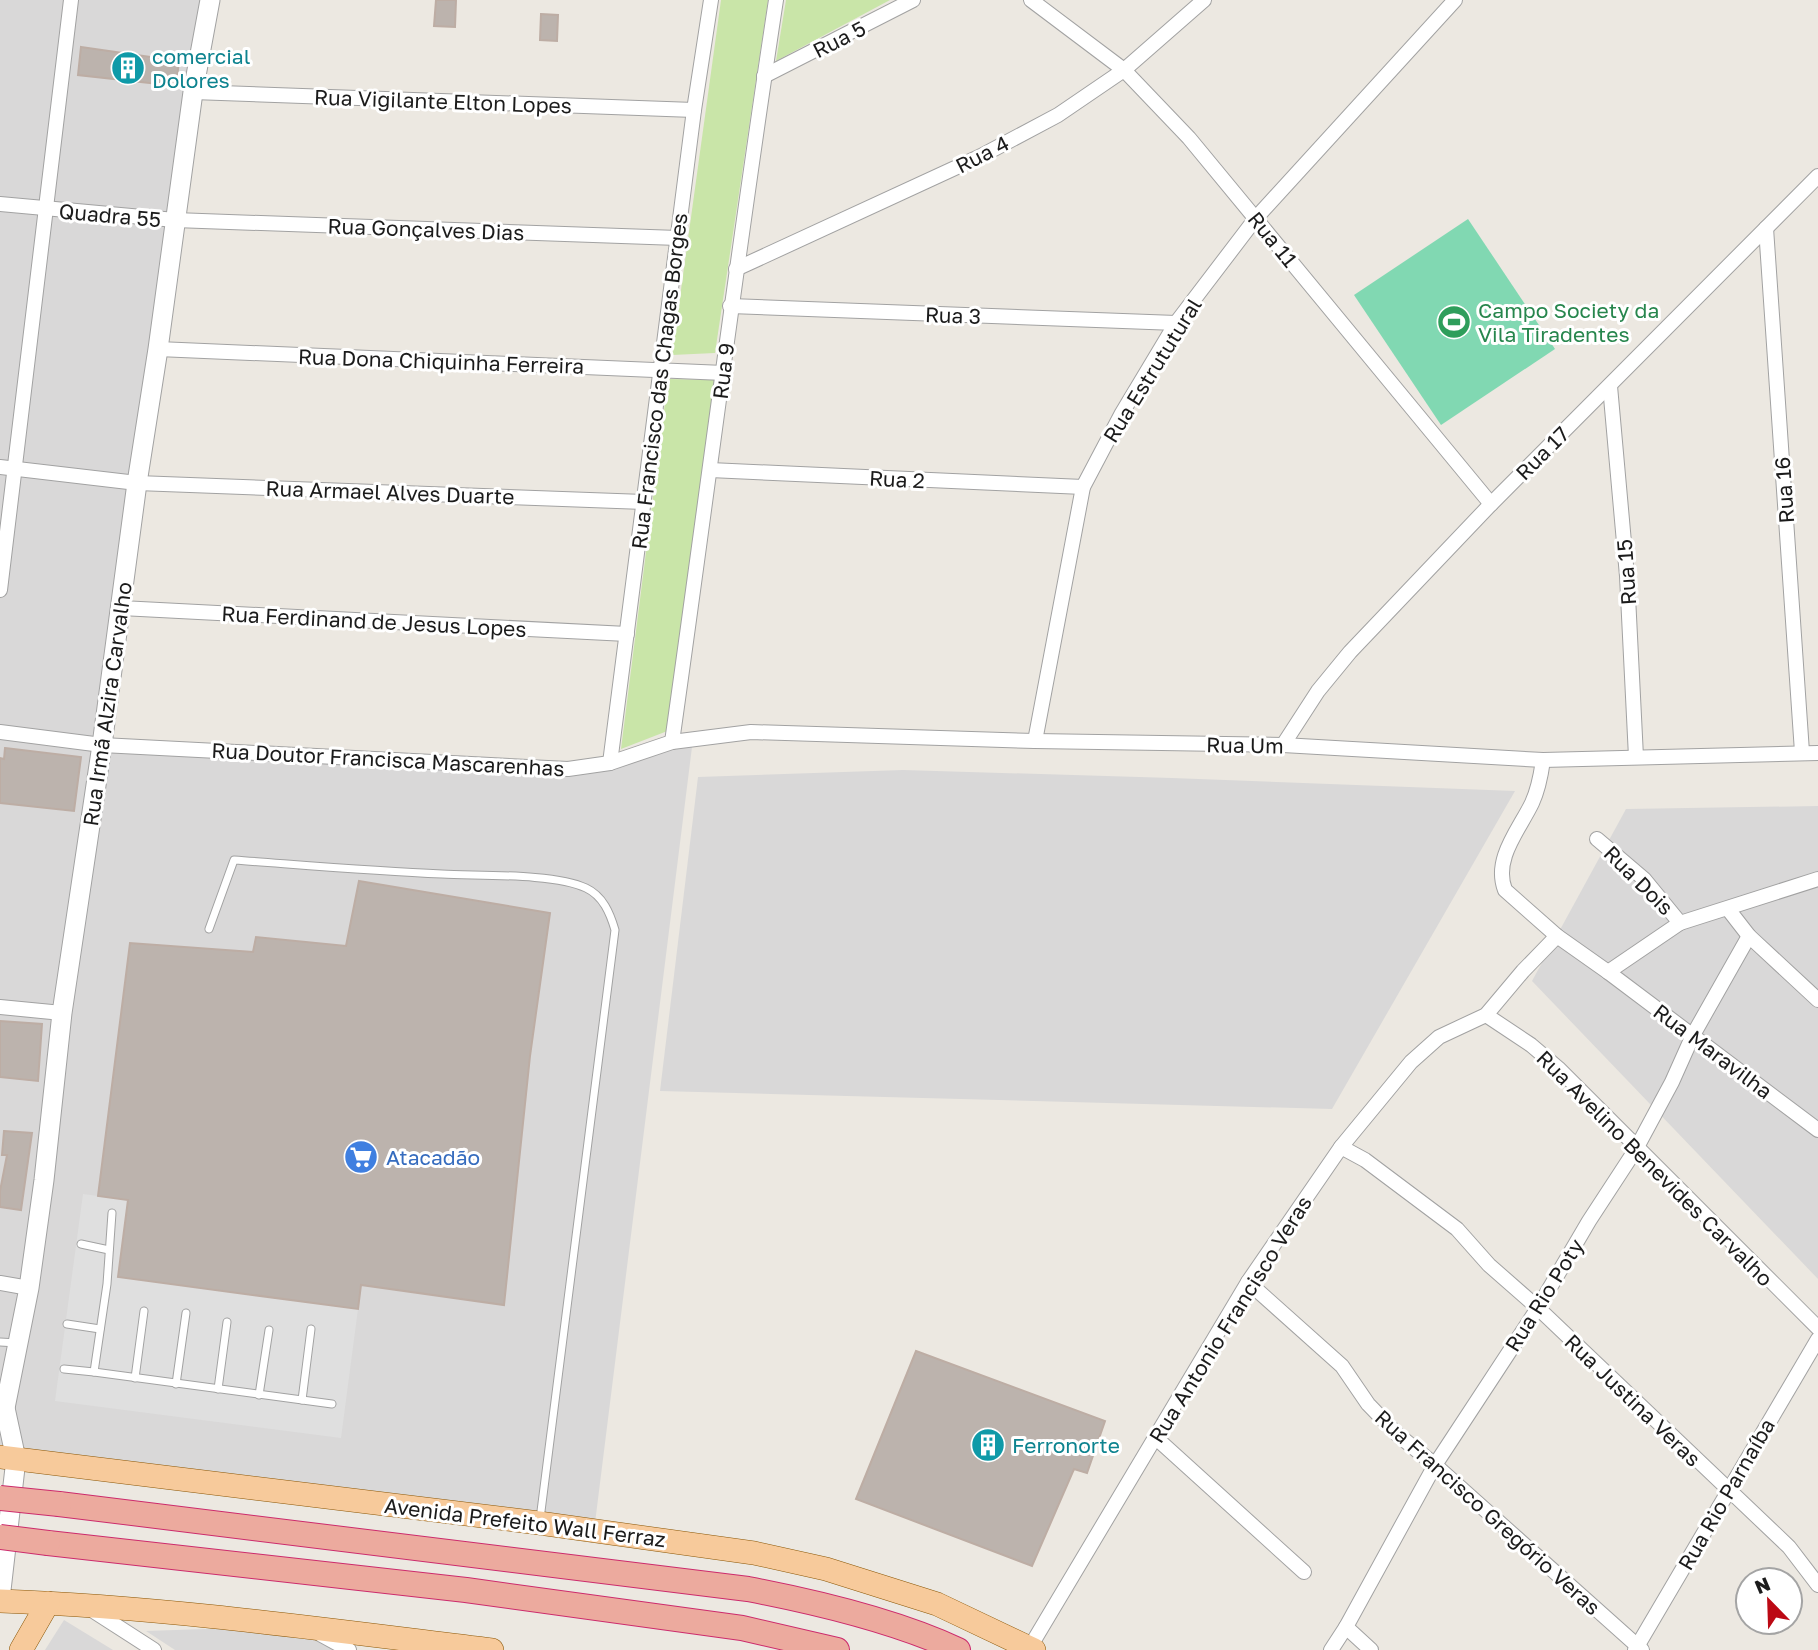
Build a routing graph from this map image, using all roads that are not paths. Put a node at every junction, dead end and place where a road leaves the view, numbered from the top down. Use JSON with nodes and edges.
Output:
{"nodes":[{"id":1,"x":71,"y":0,"type":"edge"},
{"id":2,"x":210,"y":0,"type":"edge"},
{"id":3,"x":711,"y":0,"type":"edge"},
{"id":4,"x":776,"y":0,"type":"edge"},
{"id":5,"x":913,"y":0,"type":"edge"},
{"id":6,"x":1031,"y":0,"type":"edge"},
{"id":7,"x":1204,"y":0,"type":"edge"},
{"id":8,"x":1455,"y":0,"type":"edge"},
{"id":9,"x":1124,"y":70,"type":"junction"},
{"id":10,"x":764,"y":76,"type":"junction"},
{"id":11,"x":193,"y":92,"type":"junction"},
{"id":12,"x":694,"y":110,"type":"junction"},
{"id":13,"x":1818,"y":176,"type":"edge"},
{"id":14,"x":0,"y":204,"type":"edge"},
{"id":15,"x":46,"y":209,"type":"junction"},
{"id":16,"x":1255,"y":218,"type":"junction"},
{"id":17,"x":175,"y":220,"type":"junction"},
{"id":18,"x":1766,"y":229,"type":"junction"},
{"id":19,"x":678,"y":237,"type":"junction"},
{"id":20,"x":736,"y":269,"type":"junction"},
{"id":21,"x":730,"y":306,"type":"junction"},
{"id":22,"x":1176,"y":323,"type":"junction"},
{"id":23,"x":158,"y":349,"type":"junction"},
{"id":24,"x":661,"y":370,"type":"junction"},
{"id":25,"x":724,"y":373,"type":"junction"},
{"id":26,"x":1610,"y":386,"type":"junction"},
{"id":27,"x":7,"y":468,"type":"edge"},
{"id":28,"x":710,"y":470,"type":"junction"},
{"id":29,"x":136,"y":483,"type":"junction"},
{"id":30,"x":1083,"y":487,"type":"junction"},
{"id":31,"x":644,"y":502,"type":"junction"},
{"id":32,"x":1491,"y":504,"type":"junction"},
{"id":33,"x":0,"y":590,"type":"edge"},
{"id":34,"x":121,"y":608,"type":"junction"},
{"id":35,"x":627,"y":634,"type":"junction"},
{"id":36,"x":0,"y":732,"type":"edge"},
{"id":37,"x":1035,"y":741,"type":"junction"},
{"id":38,"x":671,"y":742,"type":"junction"},
{"id":39,"x":102,"y":745,"type":"junction"},
{"id":40,"x":1283,"y":745,"type":"junction"},
{"id":41,"x":1802,"y":752,"type":"junction"},
{"id":42,"x":1818,"y":752,"type":"edge"},
{"id":43,"x":1636,"y":757,"type":"junction"},
{"id":44,"x":1543,"y":760,"type":"junction"},
{"id":45,"x":610,"y":763,"type":"junction"},
{"id":46,"x":1597,"y":838,"type":"dead end"},
{"id":47,"x":1818,"y":879,"type":"edge"},
{"id":48,"x":1728,"y":909,"type":"junction"},
{"id":49,"x":1680,"y":923,"type":"junction"},
{"id":50,"x":209,"y":929,"type":"dead end"},
{"id":51,"x":1557,"y":936,"type":"junction"},
{"id":52,"x":1749,"y":936,"type":"junction"},
{"id":53,"x":1608,"y":972,"type":"junction"},
{"id":54,"x":1818,"y":1000,"type":"edge"},
{"id":55,"x":0,"y":1007,"type":"edge"},
{"id":56,"x":62,"y":1013,"type":"junction"},
{"id":57,"x":1486,"y":1015,"type":"junction"},
{"id":58,"x":1693,"y":1035,"type":"junction"},
{"id":59,"x":1818,"y":1130,"type":"edge"},
{"id":60,"x":1341,"y":1147,"type":"junction"},
{"id":61,"x":1636,"y":1149,"type":"junction"},
{"id":62,"x":112,"y":1213,"type":"dead end"},
{"id":63,"x":81,"y":1244,"type":"dead end"},
{"id":64,"x":109,"y":1250,"type":"junction"},
{"id":65,"x":1248,"y":1282,"type":"junction"},
{"id":66,"x":0,"y":1283,"type":"edge"},
{"id":67,"x":29,"y":1288,"type":"junction"},
{"id":68,"x":1538,"y":1308,"type":"junction"},
{"id":69,"x":144,"y":1311,"type":"dead end"},
{"id":70,"x":186,"y":1313,"type":"dead end"},
{"id":71,"x":228,"y":1322,"type":"dead end"},
{"id":72,"x":67,"y":1324,"type":"dead end"},
{"id":73,"x":1818,"y":1328,"type":"edge"},
{"id":74,"x":100,"y":1329,"type":"junction"},
{"id":75,"x":311,"y":1329,"type":"dead end"},
{"id":76,"x":269,"y":1330,"type":"dead end"},
{"id":77,"x":1818,"y":1339,"type":"edge"},
{"id":78,"x":9,"y":1342,"type":"edge"},
{"id":79,"x":64,"y":1369,"type":"dead end"},
{"id":80,"x":94,"y":1372,"type":"junction"},
{"id":81,"x":135,"y":1378,"type":"junction"},
{"id":82,"x":176,"y":1384,"type":"junction"},
{"id":83,"x":218,"y":1389,"type":"junction"},
{"id":84,"x":259,"y":1395,"type":"junction"},
{"id":85,"x":302,"y":1401,"type":"junction"},
{"id":86,"x":332,"y":1404,"type":"dead end"},
{"id":87,"x":3,"y":1412,"type":"edge"},
{"id":88,"x":1155,"y":1437,"type":"junction"},
{"id":89,"x":8,"y":1458,"type":"edge"},
{"id":90,"x":1435,"y":1465,"type":"junction"},
{"id":91,"x":1728,"y":1490,"type":"junction"},
{"id":92,"x":0,"y":1497,"type":"edge"},
{"id":93,"x":539,"y":1523,"type":"junction"},
{"id":94,"x":0,"y":1537,"type":"edge"},
{"id":95,"x":1304,"y":1572,"type":"dead end"},
{"id":96,"x":1818,"y":1585,"type":"edge"},
{"id":97,"x":0,"y":1600,"type":"edge"},
{"id":98,"x":48,"y":1603,"type":"junction"},
{"id":99,"x":85,"y":1605,"type":"junction"},
{"id":100,"x":1346,"y":1627,"type":"junction"},
{"id":101,"x":310,"y":1628,"type":"junction"},
{"id":102,"x":1032,"y":1649,"type":"edge"},
{"id":103,"x":1638,"y":1649,"type":"edge"},
{"id":104,"x":21,"y":1650,"type":"edge"},
{"id":105,"x":154,"y":1650,"type":"edge"},
{"id":106,"x":349,"y":1650,"type":"edge"},
{"id":107,"x":492,"y":1650,"type":"edge"},
{"id":108,"x":837,"y":1650,"type":"edge"},
{"id":109,"x":958,"y":1650,"type":"edge"},
{"id":110,"x":1331,"y":1650,"type":"edge"},
{"id":111,"x":1371,"y":1650,"type":"edge"}],
"edges":[{"from":1,"to":15,"type":"street"},
{"from":2,"to":11,"type":"street","name":"Rua Irmã Alzira Carvalho"},
{"from":3,"to":12,"type":"street","name":"Rua Francisco das Chagas Borges"},
{"from":4,"to":10,"type":"street","name":"Rua 9"},
{"from":5,"to":10,"type":"street","name":"Rua 5"},
{"from":6,"to":9,"type":"street","name":"Rua 11"},
{"from":7,"to":9,"type":"street","name":"Rua 4"},
{"from":8,"to":16,"type":"street","name":"Rua Estrututural"},
{"from":9,"to":16,"type":"street","name":"Rua 11"},
{"from":9,"to":20,"type":"street","name":"Rua 4"},
{"from":10,"to":20,"type":"street","name":"Rua 9"},
{"from":11,"to":12,"type":"street","name":"Rua Vigilante Elton Lopes"},
{"from":11,"to":17,"type":"street","name":"Rua Irmã Alzira Carvalho"},
{"from":12,"to":19,"type":"street","name":"Rua Francisco das Chagas Borges"},
{"from":13,"to":18,"type":"street","name":"Rua 17"},
{"from":14,"to":15,"type":"street","name":"Quadra 55"},
{"from":15,"to":17,"type":"street","name":"Quadra 55"},
{"from":15,"to":27,"type":"street"},
{"from":16,"to":22,"type":"street","name":"Rua Estrututural"},
{"from":16,"to":32,"type":"street","name":"Rua 11"},
{"from":17,"to":19,"type":"street","name":"Rua Gonçalves Dias"},
{"from":17,"to":23,"type":"street","name":"Rua Irmã Alzira Carvalho"},
{"from":18,"to":26,"type":"street","name":"Rua 17"},
{"from":18,"to":41,"type":"street","name":"Rua 16"},
{"from":19,"to":24,"type":"street","name":"Rua Francisco das Chagas Borges"},
{"from":20,"to":21,"type":"street","name":"Rua 9"},
{"from":21,"to":22,"type":"street","name":"Rua 3"},
{"from":21,"to":25,"type":"street","name":"Rua 9"},
{"from":22,"to":30,"type":"street","name":"Rua Estrututural"},
{"from":23,"to":24,"type":"street","name":"Rua Dona Chiquinha Ferreira"},
{"from":23,"to":29,"type":"street","name":"Rua Irmã Alzira Carvalho"},
{"from":24,"to":25,"type":"street","name":"Rua Dona Chiquinha Ferreira"},
{"from":24,"to":31,"type":"street","name":"Rua Francisco das Chagas Borges"},
{"from":25,"to":28,"type":"street","name":"Rua 9"},
{"from":26,"to":32,"type":"street","name":"Rua 17"},
{"from":26,"to":43,"type":"street","name":"Rua 15"},
{"from":27,"to":29,"type":"street","name":"Rua Armael Alves Duarte"},
{"from":27,"to":33,"type":"street"},
{"from":28,"to":30,"type":"street","name":"Rua 2"},
{"from":28,"to":38,"type":"street","name":"Rua 9"},
{"from":29,"to":31,"type":"street","name":"Rua Armael Alves Duarte"},
{"from":29,"to":34,"type":"street","name":"Rua Irmã Alzira Carvalho"},
{"from":30,"to":37,"type":"street","name":"Rua Estrututural"},
{"from":31,"to":35,"type":"street","name":"Rua Francisco das Chagas Borges"},
{"from":32,"to":40,"type":"street","name":"Rua 17"},
{"from":34,"to":35,"type":"street","name":"Rua Ferdinand de Jesus Lopes"},
{"from":34,"to":39,"type":"street","name":"Rua Irmã Alzira Carvalho"},
{"from":35,"to":45,"type":"street","name":"Rua Francisco das Chagas Borges"},
{"from":36,"to":39,"type":"street","name":"Rua Doutor Francisca Mascarenhas"},
{"from":37,"to":38,"type":"street","name":"Rua Um"},
{"from":37,"to":40,"type":"street","name":"Rua Um"},
{"from":38,"to":45,"type":"street","name":"Rua Doutor Francisca Mascarenhas"},
{"from":39,"to":45,"type":"street","name":"Rua Doutor Francisca Mascarenhas"},
{"from":39,"to":56,"type":"street","name":"Rua Irmã Alzira Carvalho"},
{"from":40,"to":44,"type":"street","name":"Rua Um"},
{"from":41,"to":42,"type":"street","name":"Rua Um"},
{"from":41,"to":43,"type":"street","name":"Rua Um"},
{"from":43,"to":44,"type":"street","name":"Rua Um"},
{"from":44,"to":51,"type":"street"},
{"from":46,"to":49,"type":"street","name":"Rua Dois"},
{"from":47,"to":48,"type":"street"},
{"from":48,"to":49,"type":"street"},
{"from":48,"to":52,"type":"street"},
{"from":49,"to":53,"type":"street"},
{"from":50,"to":93,"type":"lane"},
{"from":51,"to":53,"type":"street","name":"Rua Maravilha"},
{"from":51,"to":57,"type":"street","name":"Rua Antonio Francisco Veras"},
{"from":52,"to":54,"type":"street"},
{"from":52,"to":58,"type":"street","name":"Rua Rio Poty"},
{"from":53,"to":58,"type":"street","name":"Rua Maravilha"},
{"from":55,"to":56,"type":"street"},
{"from":56,"to":67,"type":"street","name":"Rua Irmã Alzira Carvalho"},
{"from":57,"to":60,"type":"street","name":"Rua Antonio Francisco Veras"},
{"from":57,"to":61,"type":"street","name":"Rua Avelino Benevides Carvalho"},
{"from":58,"to":59,"type":"street","name":"Rua Maravilha"},
{"from":58,"to":61,"type":"street","name":"Rua Rio Poty"},
{"from":60,"to":65,"type":"street","name":"Rua Antonio Francisco Veras"},
{"from":60,"to":68,"type":"street","name":"Rua Justina Veras"},
{"from":61,"to":68,"type":"street","name":"Rua Rio Poty"},
{"from":61,"to":73,"type":"street","name":"Rua Avelino Benevides Carvalho"},
{"from":62,"to":64,"type":"lane"},
{"from":63,"to":64,"type":"lane"},
{"from":64,"to":74,"type":"lane"},
{"from":65,"to":88,"type":"street","name":"Rua Antonio Francisco Veras"},
{"from":65,"to":90,"type":"street","name":"Rua Francisco Gregório Veras"},
{"from":66,"to":67,"type":"street"},
{"from":67,"to":78,"type":"street","name":"Rua Irmã Alzira Carvalho"},
{"from":68,"to":90,"type":"street","name":"Rua Rio Poty"},
{"from":68,"to":91,"type":"street","name":"Rua Justina Veras"},
{"from":69,"to":81,"type":"lane"},
{"from":70,"to":82,"type":"lane"},
{"from":71,"to":83,"type":"lane"},
{"from":72,"to":74,"type":"lane"},
{"from":74,"to":80,"type":"lane"},
{"from":75,"to":85,"type":"lane"},
{"from":76,"to":84,"type":"lane"},
{"from":77,"to":91,"type":"street","name":"Rua Rio Parnaíba"},
{"from":78,"to":87,"type":"street","name":"Rua Irmã Alzira Carvalho"},
{"from":79,"to":80,"type":"lane"},
{"from":80,"to":81,"type":"lane"},
{"from":81,"to":82,"type":"lane"},
{"from":82,"to":83,"type":"lane"},
{"from":83,"to":84,"type":"lane"},
{"from":84,"to":85,"type":"lane"},
{"from":85,"to":86,"type":"lane"},
{"from":87,"to":89,"type":"street","name":"Rua Irmã Alzira Carvalho"},
{"from":88,"to":95,"type":"street"},
{"from":88,"to":102,"type":"street","name":"Rua Antonio Francisco Veras"},
{"from":89,"to":93,"type":"main road","name":"Avenida Prefeito Wall Ferraz"},
{"from":89,"to":97,"type":"street","name":"Rua Irmã Alzira Carvalho"},
{"from":90,"to":100,"type":"street","name":"Rua Rio Poty"},
{"from":90,"to":103,"type":"street","name":"Rua Francisco Gregório Veras"},
{"from":91,"to":96,"type":"street","name":"Rua Justina Veras"},
{"from":91,"to":103,"type":"street","name":"Rua Rio Parnaíba"},
{"from":92,"to":109,"type":"highway","name":"Avenida Prefeito Wall Ferraz","bridge":true},
{"from":93,"to":102,"type":"main road","name":"Avenida Prefeito Wall Ferraz"},
{"from":94,"to":108,"type":"highway","bridge":true},
{"from":97,"to":98,"type":"main road"},
{"from":98,"to":99,"type":"main road"},
{"from":98,"to":104,"type":"main road"},
{"from":99,"to":101,"type":"main road"},
{"from":99,"to":105,"type":"street"},
{"from":100,"to":110,"type":"street","name":"Rua Rio Poty"},
{"from":100,"to":111,"type":"street"},
{"from":101,"to":106,"type":"street"},
{"from":101,"to":107,"type":"main road"}]}
